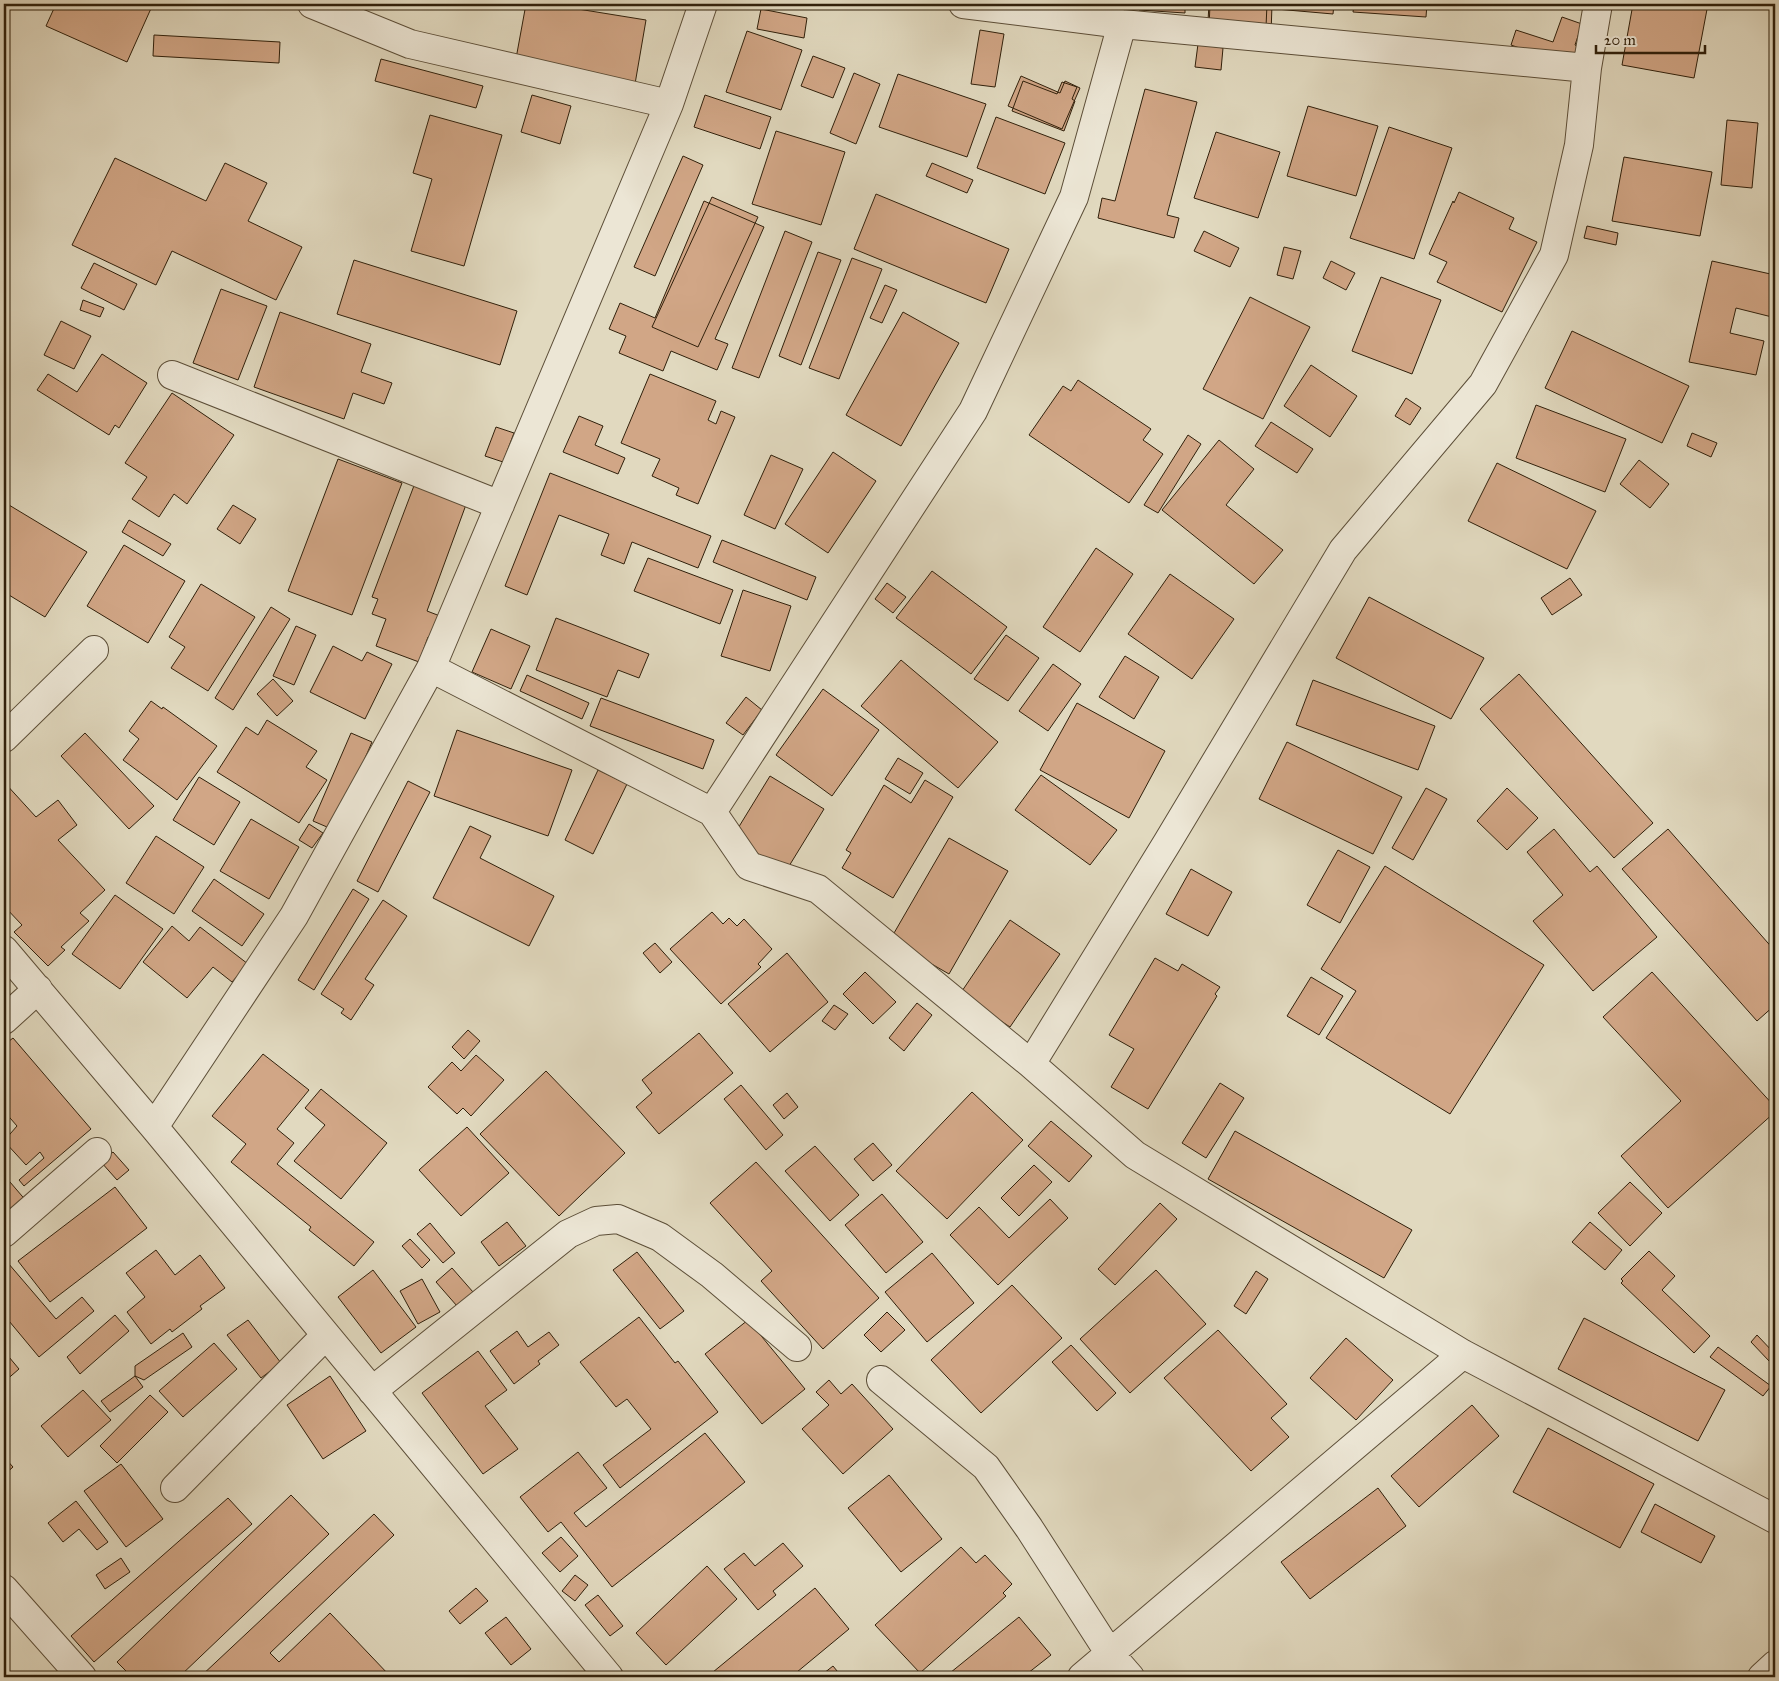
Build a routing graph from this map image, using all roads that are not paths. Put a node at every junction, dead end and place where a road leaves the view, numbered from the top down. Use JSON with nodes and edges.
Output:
{"nodes":[{"id":1,"x":312,"y":4,"type":"edge"},
{"id":2,"x":703,"y":4,"type":"edge"},
{"id":3,"x":963,"y":4,"type":"edge"},
{"id":4,"x":1598,"y":4,"type":"edge"},
{"id":5,"x":341,"y":9,"type":"edge"},
{"id":6,"x":1122,"y":24,"type":"junction"},
{"id":7,"x":1587,"y":68,"type":"junction"},
{"id":8,"x":669,"y":104,"type":"junction"},
{"id":9,"x":172,"y":376,"type":"dead end"},
{"id":10,"x":500,"y":505,"type":"junction"},
{"id":11,"x":94,"y":650,"type":"dead end"},
{"id":12,"x":431,"y":668,"type":"junction"},
{"id":13,"x":4,"y":738,"type":"edge"},
{"id":14,"x":712,"y":812,"type":"junction"},
{"id":15,"x":4,"y":950,"type":"edge"},
{"id":16,"x":38,"y":989,"type":"junction"},
{"id":17,"x":4,"y":1020,"type":"edge"},
{"id":18,"x":1031,"y":1064,"type":"junction"},
{"id":19,"x":154,"y":1127,"type":"junction"},
{"id":20,"x":97,"y":1152,"type":"dead end"},
{"id":21,"x":4,"y":1233,"type":"edge"},
{"id":22,"x":326,"y":1335,"type":"junction"},
{"id":23,"x":797,"y":1347,"type":"dead end"},
{"id":24,"x":1463,"y":1354,"type":"junction"},
{"id":25,"x":881,"y":1380,"type":"dead end"},
{"id":26,"x":372,"y":1391,"type":"junction"},
{"id":27,"x":175,"y":1488,"type":"dead end"},
{"id":28,"x":1775,"y":1519,"type":"edge"},
{"id":29,"x":4,"y":1589,"type":"edge"},
{"id":30,"x":1110,"y":1654,"type":"junction"},
{"id":31,"x":1775,"y":1666,"type":"edge"},
{"id":32,"x":82,"y":1677,"type":"edge"},
{"id":33,"x":609,"y":1677,"type":"edge"},
{"id":34,"x":1082,"y":1677,"type":"edge"},
{"id":35,"x":1130,"y":1677,"type":"edge"},
{"id":36,"x":1762,"y":1677,"type":"edge"}],
"edges":[{"from":1,"to":5,"type":"street"},
{"from":2,"to":8,"type":"street"},
{"from":3,"to":6,"type":"street"},
{"from":4,"to":7,"type":"street"},
{"from":5,"to":8,"type":"street"},
{"from":6,"to":7,"type":"street"},
{"from":6,"to":14,"type":"street"},
{"from":7,"to":18,"type":"street"},
{"from":8,"to":10,"type":"street"},
{"from":9,"to":10,"type":"street"},
{"from":10,"to":12,"type":"street"},
{"from":11,"to":13,"type":"street"},
{"from":12,"to":14,"type":"street"},
{"from":12,"to":19,"type":"street"},
{"from":14,"to":18,"type":"street"},
{"from":15,"to":16,"type":"street"},
{"from":16,"to":17,"type":"street"},
{"from":16,"to":19,"type":"street"},
{"from":18,"to":24,"type":"street"},
{"from":19,"to":22,"type":"street"},
{"from":20,"to":21,"type":"street"},
{"from":22,"to":26,"type":"street"},
{"from":22,"to":27,"type":"street"},
{"from":23,"to":26,"type":"street"},
{"from":24,"to":28,"type":"street"},
{"from":24,"to":30,"type":"street"},
{"from":25,"to":30,"type":"street"},
{"from":26,"to":33,"type":"street"},
{"from":29,"to":32,"type":"street"},
{"from":30,"to":34,"type":"street"},
{"from":30,"to":35,"type":"street"},
{"from":31,"to":36,"type":"street"}]}
